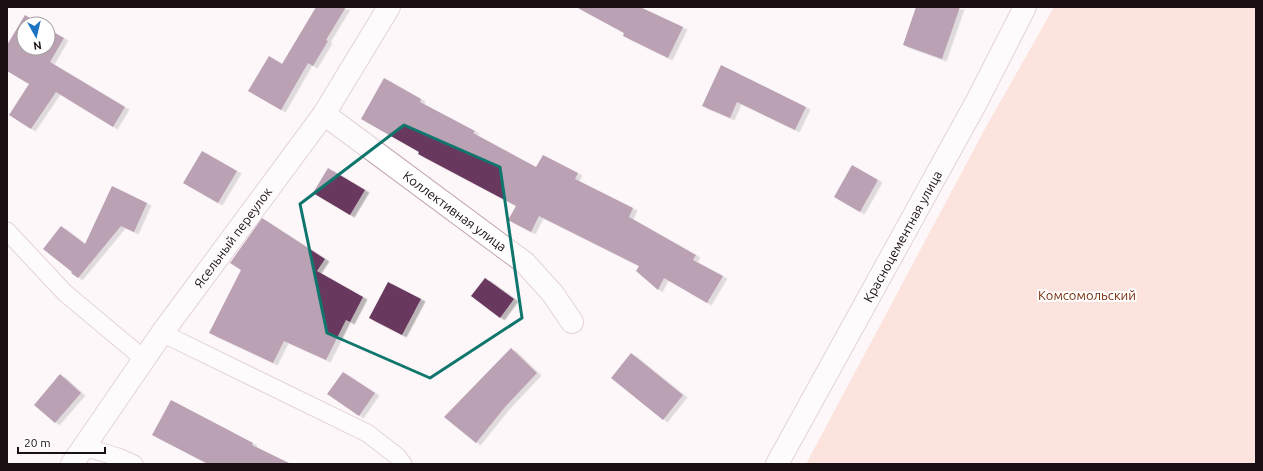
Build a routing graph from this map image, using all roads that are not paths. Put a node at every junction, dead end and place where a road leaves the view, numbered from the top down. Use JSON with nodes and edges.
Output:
{"nodes":[{"id":1,"x":389,"y":7,"type":"edge"},
{"id":2,"x":1025,"y":7,"type":"edge"},
{"id":3,"x":324,"y":114,"type":"junction"},
{"id":4,"x":7,"y":231,"type":"edge"},
{"id":5,"x":572,"y":322,"type":"dead end"},
{"id":6,"x":162,"y":333,"type":"junction"},
{"id":7,"x":144,"y":358,"type":"junction"},
{"id":8,"x":81,"y":458,"type":"edge"},
{"id":9,"x":134,"y":464,"type":"edge"},
{"id":10,"x":403,"y":464,"type":"edge"},
{"id":11,"x":777,"y":464,"type":"edge"}],
"edges":[{"from":1,"to":3,"type":"street","name":"Ясельный переулок"},
{"from":2,"to":11,"type":"street","name":"Красноцементная улица"},
{"from":3,"to":5,"type":"street","name":"Коллективная улица"},
{"from":3,"to":6,"type":"street","name":"Ясельный переулок"},
{"from":4,"to":7,"type":"lane"},
{"from":6,"to":7,"type":"street","name":"Ясельный переулок"},
{"from":6,"to":10,"type":"lane"},
{"from":7,"to":8,"type":"street","name":"Ясельный переулок"},
{"from":8,"to":9,"type":"lane"}]}
